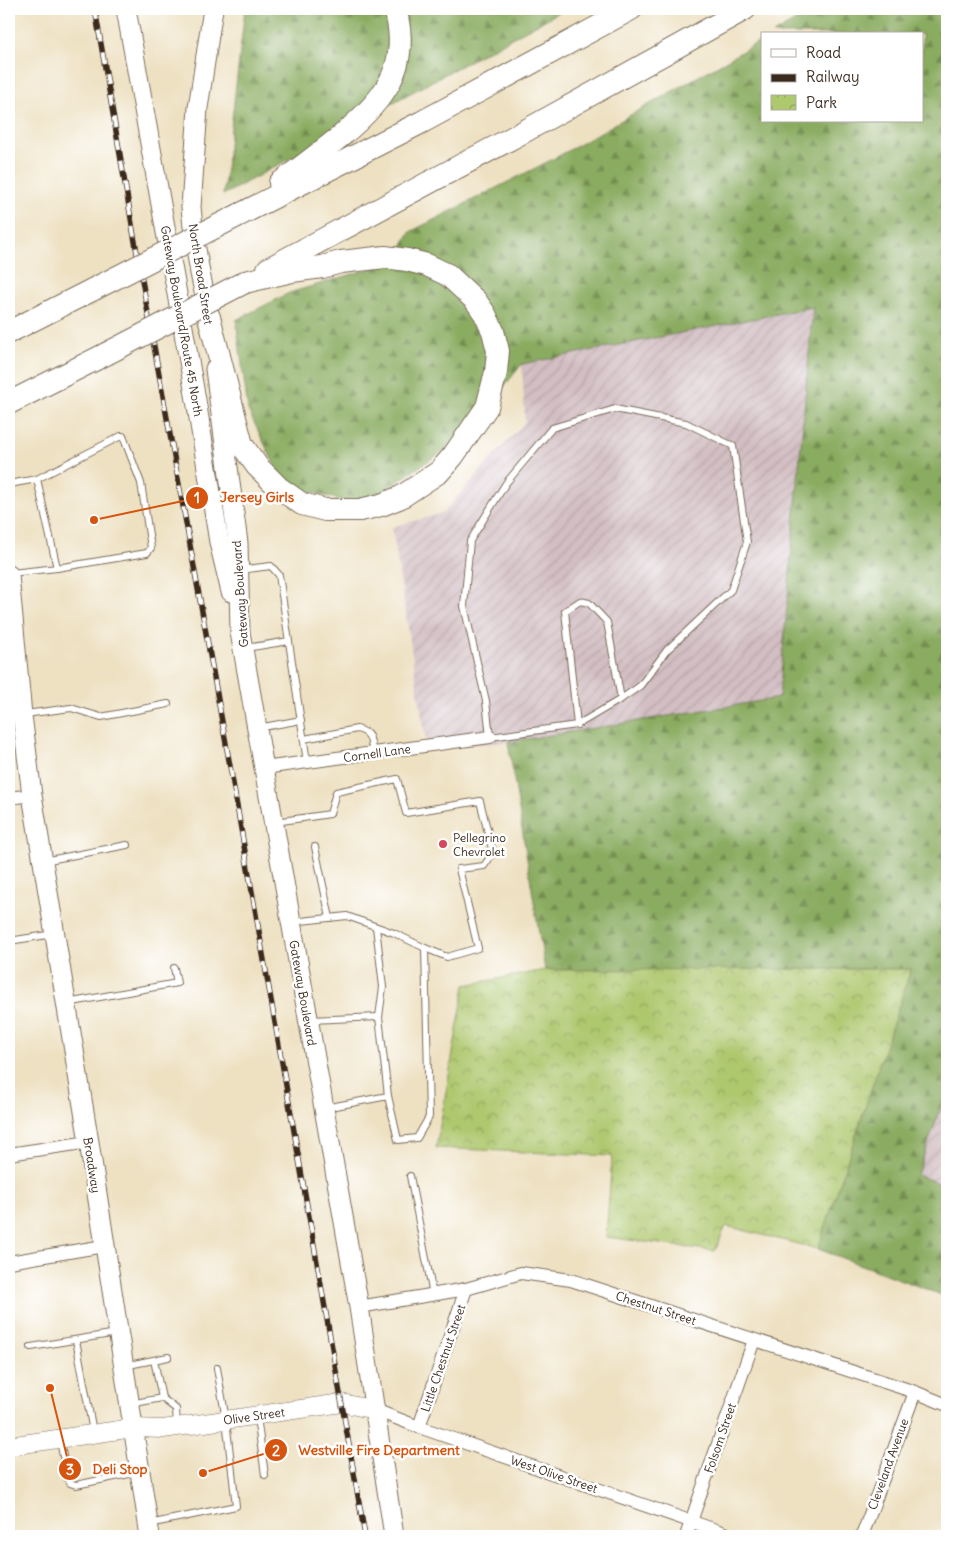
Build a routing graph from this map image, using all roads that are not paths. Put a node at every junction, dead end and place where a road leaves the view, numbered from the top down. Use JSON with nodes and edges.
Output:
{"nodes":[{"id":1,"x":126,"y":9,"type":"edge"},
{"id":2,"x":213,"y":9,"type":"edge"},
{"id":3,"x":395,"y":9,"type":"edge"},
{"id":4,"x":631,"y":9,"type":"edge"},
{"id":5,"x":745,"y":9,"type":"edge"},
{"id":6,"x":758,"y":9,"type":"edge"},
{"id":7,"x":640,"y":68,"type":"junction"},
{"id":8,"x":239,"y":215,"type":"junction"},
{"id":9,"x":245,"y":282,"type":"junction"},
{"id":10,"x":209,"y":317,"type":"junction"},
{"id":11,"x":9,"y":332,"type":"edge"},
{"id":12,"x":12,"y":402,"type":"edge"},
{"id":13,"x":225,"y":449,"type":"joint"},
{"id":14,"x":37,"y":479,"type":"junction"},
{"id":15,"x":9,"y":484,"type":"edge"},
{"id":16,"x":57,"y":568,"type":"junction"},
{"id":17,"x":238,"y":570,"type":"junction"},
{"id":18,"x":9,"y":574,"type":"edge"},
{"id":19,"x":241,"y":640,"type":"junction"},
{"id":20,"x":289,"y":641,"type":"junction"},
{"id":21,"x":9,"y":687,"type":"edge"},
{"id":22,"x":621,"y":699,"type":"junction"},
{"id":23,"x":168,"y":704,"type":"dead end"},
{"id":24,"x":15,"y":710,"type":"edge"},
{"id":25,"x":301,"y":720,"type":"junction"},
{"id":26,"x":577,"y":726,"type":"junction"},
{"id":27,"x":257,"y":728,"type":"junction"},
{"id":28,"x":490,"y":737,"type":"junction"},
{"id":29,"x":304,"y":739,"type":"junction"},
{"id":30,"x":373,"y":753,"type":"junction"},
{"id":31,"x":307,"y":762,"type":"junction"},
{"id":32,"x":264,"y":768,"type":"junction"},
{"id":33,"x":32,"y":795,"type":"junction"},
{"id":34,"x":9,"y":798,"type":"edge"},
{"id":35,"x":273,"y":822,"type":"junction"},
{"id":36,"x":127,"y":846,"type":"dead end"},
{"id":37,"x":315,"y":847,"type":"dead end"},
{"id":38,"x":43,"y":862,"type":"junction"},
{"id":39,"x":330,"y":918,"type":"junction"},
{"id":40,"x":291,"y":922,"type":"junction"},
{"id":41,"x":376,"y":927,"type":"junction"},
{"id":42,"x":55,"y":934,"type":"junction"},
{"id":43,"x":9,"y":941,"type":"edge"},
{"id":44,"x":425,"y":948,"type":"junction"},
{"id":45,"x":174,"y":968,"type":"dead end"},
{"id":46,"x":66,"y":1004,"type":"junction"},
{"id":47,"x":379,"y":1017,"type":"junction"},
{"id":48,"x":308,"y":1020,"type":"junction"},
{"id":49,"x":388,"y":1096,"type":"junction"},
{"id":50,"x":323,"y":1108,"type":"junction"},
{"id":51,"x":89,"y":1142,"type":"junction"},
{"id":52,"x":9,"y":1154,"type":"edge"},
{"id":53,"x":410,"y":1176,"type":"dead end"},
{"id":54,"x":104,"y":1246,"type":"junction"},
{"id":55,"x":9,"y":1262,"type":"edge"},
{"id":56,"x":466,"y":1289,"type":"junction"},
{"id":57,"x":433,"y":1295,"type":"junction"},
{"id":58,"x":359,"y":1307,"type":"junction"},
{"id":59,"x":118,"y":1333,"type":"junction"},
{"id":60,"x":76,"y":1340,"type":"junction"},
{"id":61,"x":754,"y":1340,"type":"junction"},
{"id":62,"x":31,"y":1347,"type":"dead end"},
{"id":63,"x":168,"y":1357,"type":"dead end"},
{"id":64,"x":154,"y":1360,"type":"junction"},
{"id":65,"x":123,"y":1366,"type":"junction"},
{"id":66,"x":217,"y":1368,"type":"dead end"},
{"id":67,"x":915,"y":1392,"type":"junction"},
{"id":68,"x":162,"y":1398,"type":"junction"},
{"id":69,"x":129,"y":1404,"type":"junction"},
{"id":70,"x":947,"y":1405,"type":"edge"},
{"id":71,"x":376,"y":1410,"type":"junction"},
{"id":72,"x":256,"y":1416,"type":"junction"},
{"id":73,"x":226,"y":1420,"type":"junction"},
{"id":74,"x":177,"y":1427,"type":"junction"},
{"id":75,"x":420,"y":1427,"type":"junction"},
{"id":76,"x":133,"y":1428,"type":"junction"},
{"id":77,"x":93,"y":1433,"type":"junction"},
{"id":78,"x":60,"y":1438,"type":"junction"},
{"id":79,"x":9,"y":1446,"type":"edge"},
{"id":80,"x":140,"y":1472,"type":"junction"},
{"id":81,"x":265,"y":1475,"type":"dead end"},
{"id":82,"x":691,"y":1522,"type":"junction"},
{"id":83,"x":149,"y":1530,"type":"edge"},
{"id":84,"x":394,"y":1536,"type":"edge"},
{"id":85,"x":686,"y":1536,"type":"edge"},
{"id":86,"x":733,"y":1536,"type":"edge"},
{"id":87,"x":862,"y":1536,"type":"edge"}],
"edges":[{"from":1,"to":19,"type":"main road","name":"Gateway Boulevard/Route 45 North"},
{"from":2,"to":10,"type":"main road","name":"North Broad Street"},
{"from":3,"to":8,"type":"highway"},
{"from":4,"to":8,"type":"highway"},
{"from":5,"to":7,"type":"highway"},
{"from":6,"to":7,"type":"highway"},
{"from":7,"to":9,"type":"highway"},
{"from":8,"to":11,"type":"highway","bridge":true},
{"from":9,"to":10,"type":"highway"},
{"from":9,"to":12,"type":"highway","bridge":true},
{"from":10,"to":13,"type":"main road","name":"North Broad Street"},
{"from":13,"to":17,"type":"main road","name":"Gateway Boulevard"},
{"from":14,"to":15,"type":"lane"},
{"from":14,"to":16,"type":"lane"},
{"from":14,"to":16,"type":"lane"},
{"from":16,"to":18,"type":"lane"},
{"from":17,"to":19,"type":"main road","name":"Gateway Boulevard"},
{"from":17,"to":20,"type":"lane"},
{"from":18,"to":24,"type":"main road","name":"Broadway"},
{"from":19,"to":20,"type":"lane"},
{"from":19,"to":27,"type":"main road","name":"Gateway Boulevard"},
{"from":20,"to":25,"type":"lane"},
{"from":21,"to":24,"type":"main road","name":"Broadway"},
{"from":22,"to":26,"type":"lane"},
{"from":22,"to":26,"type":"lane"},
{"from":22,"to":28,"type":"lane"},
{"from":23,"to":24,"type":"lane"},
{"from":24,"to":33,"type":"main road","name":"Broadway"},
{"from":25,"to":27,"type":"lane"},
{"from":25,"to":29,"type":"lane"},
{"from":26,"to":28,"type":"lane"},
{"from":27,"to":32,"type":"main road","name":"Gateway Boulevard"},
{"from":28,"to":30,"type":"street","name":"Cornell Lane"},
{"from":29,"to":30,"type":"lane"},
{"from":29,"to":31,"type":"lane"},
{"from":30,"to":31,"type":"street","name":"Cornell Lane"},
{"from":31,"to":32,"type":"street","name":"Cornell Lane"},
{"from":32,"to":35,"type":"main road","name":"Gateway Boulevard"},
{"from":33,"to":34,"type":"street"},
{"from":33,"to":38,"type":"main road","name":"Broadway"},
{"from":35,"to":40,"type":"main road","name":"Gateway Boulevard"},
{"from":35,"to":44,"type":"lane"},
{"from":36,"to":38,"type":"lane"},
{"from":37,"to":39,"type":"lane"},
{"from":38,"to":42,"type":"main road","name":"Broadway"},
{"from":39,"to":40,"type":"lane"},
{"from":39,"to":41,"type":"lane"},
{"from":40,"to":48,"type":"main road","name":"Gateway Boulevard"},
{"from":41,"to":44,"type":"lane"},
{"from":41,"to":47,"type":"lane"},
{"from":42,"to":43,"type":"lane"},
{"from":42,"to":46,"type":"main road","name":"Broadway"},
{"from":44,"to":49,"type":"lane"},
{"from":45,"to":46,"type":"lane"},
{"from":46,"to":51,"type":"main road","name":"Broadway"},
{"from":47,"to":48,"type":"lane"},
{"from":47,"to":49,"type":"lane"},
{"from":48,"to":50,"type":"main road","name":"Gateway Boulevard"},
{"from":49,"to":50,"type":"lane"},
{"from":50,"to":58,"type":"main road","name":"Gateway Boulevard"},
{"from":51,"to":52,"type":"street"},
{"from":51,"to":54,"type":"main road","name":"Broadway"},
{"from":53,"to":57,"type":"lane"},
{"from":54,"to":55,"type":"street"},
{"from":54,"to":59,"type":"main road","name":"Broadway"},
{"from":56,"to":57,"type":"street","name":"Chestnut Street"},
{"from":56,"to":61,"type":"street","name":"Chestnut Street"},
{"from":56,"to":75,"type":"street","name":"Little Chestnut Street"},
{"from":57,"to":58,"type":"street","name":"Chestnut Street"},
{"from":58,"to":71,"type":"main road","name":"Gateway Boulevard"},
{"from":59,"to":60,"type":"lane"},
{"from":59,"to":65,"type":"main road","name":"Broadway"},
{"from":60,"to":62,"type":"lane"},
{"from":60,"to":77,"type":"lane"},
{"from":61,"to":67,"type":"street","name":"Chestnut Street"},
{"from":61,"to":82,"type":"street","name":"Folsom Street"},
{"from":63,"to":64,"type":"lane"},
{"from":64,"to":65,"type":"lane"},
{"from":64,"to":68,"type":"lane"},
{"from":65,"to":69,"type":"main road","name":"Broadway"},
{"from":66,"to":73,"type":"lane"},
{"from":67,"to":70,"type":"street","name":"Chestnut Street"},
{"from":67,"to":87,"type":"street","name":"Cleveland Avenue"},
{"from":68,"to":69,"type":"lane"},
{"from":68,"to":74,"type":"lane"},
{"from":69,"to":76,"type":"main road","name":"Broadway"},
{"from":71,"to":72,"type":"street","name":"Olive Street"},
{"from":71,"to":75,"type":"street","name":"West Olive Street"},
{"from":71,"to":84,"type":"main road","name":"Gateway Boulevard"},
{"from":72,"to":73,"type":"street","name":"Olive Street"},
{"from":72,"to":81,"type":"lane"},
{"from":73,"to":74,"type":"street","name":"Olive Street"},
{"from":73,"to":83,"type":"lane"},
{"from":74,"to":76,"type":"street","name":"Olive Street"},
{"from":75,"to":82,"type":"street","name":"West Olive Street"},
{"from":76,"to":77,"type":"street","name":"Olive Street"},
{"from":76,"to":80,"type":"main road","name":"Broadway"},
{"from":77,"to":78,"type":"street","name":"Olive Street"},
{"from":78,"to":79,"type":"street","name":"Olive Street"},
{"from":78,"to":80,"type":"lane"},
{"from":80,"to":83,"type":"main road","name":"Broadway"},
{"from":82,"to":85,"type":"street","name":"Folsom Street"},
{"from":82,"to":86,"type":"street","name":"West Olive Street"}]}
